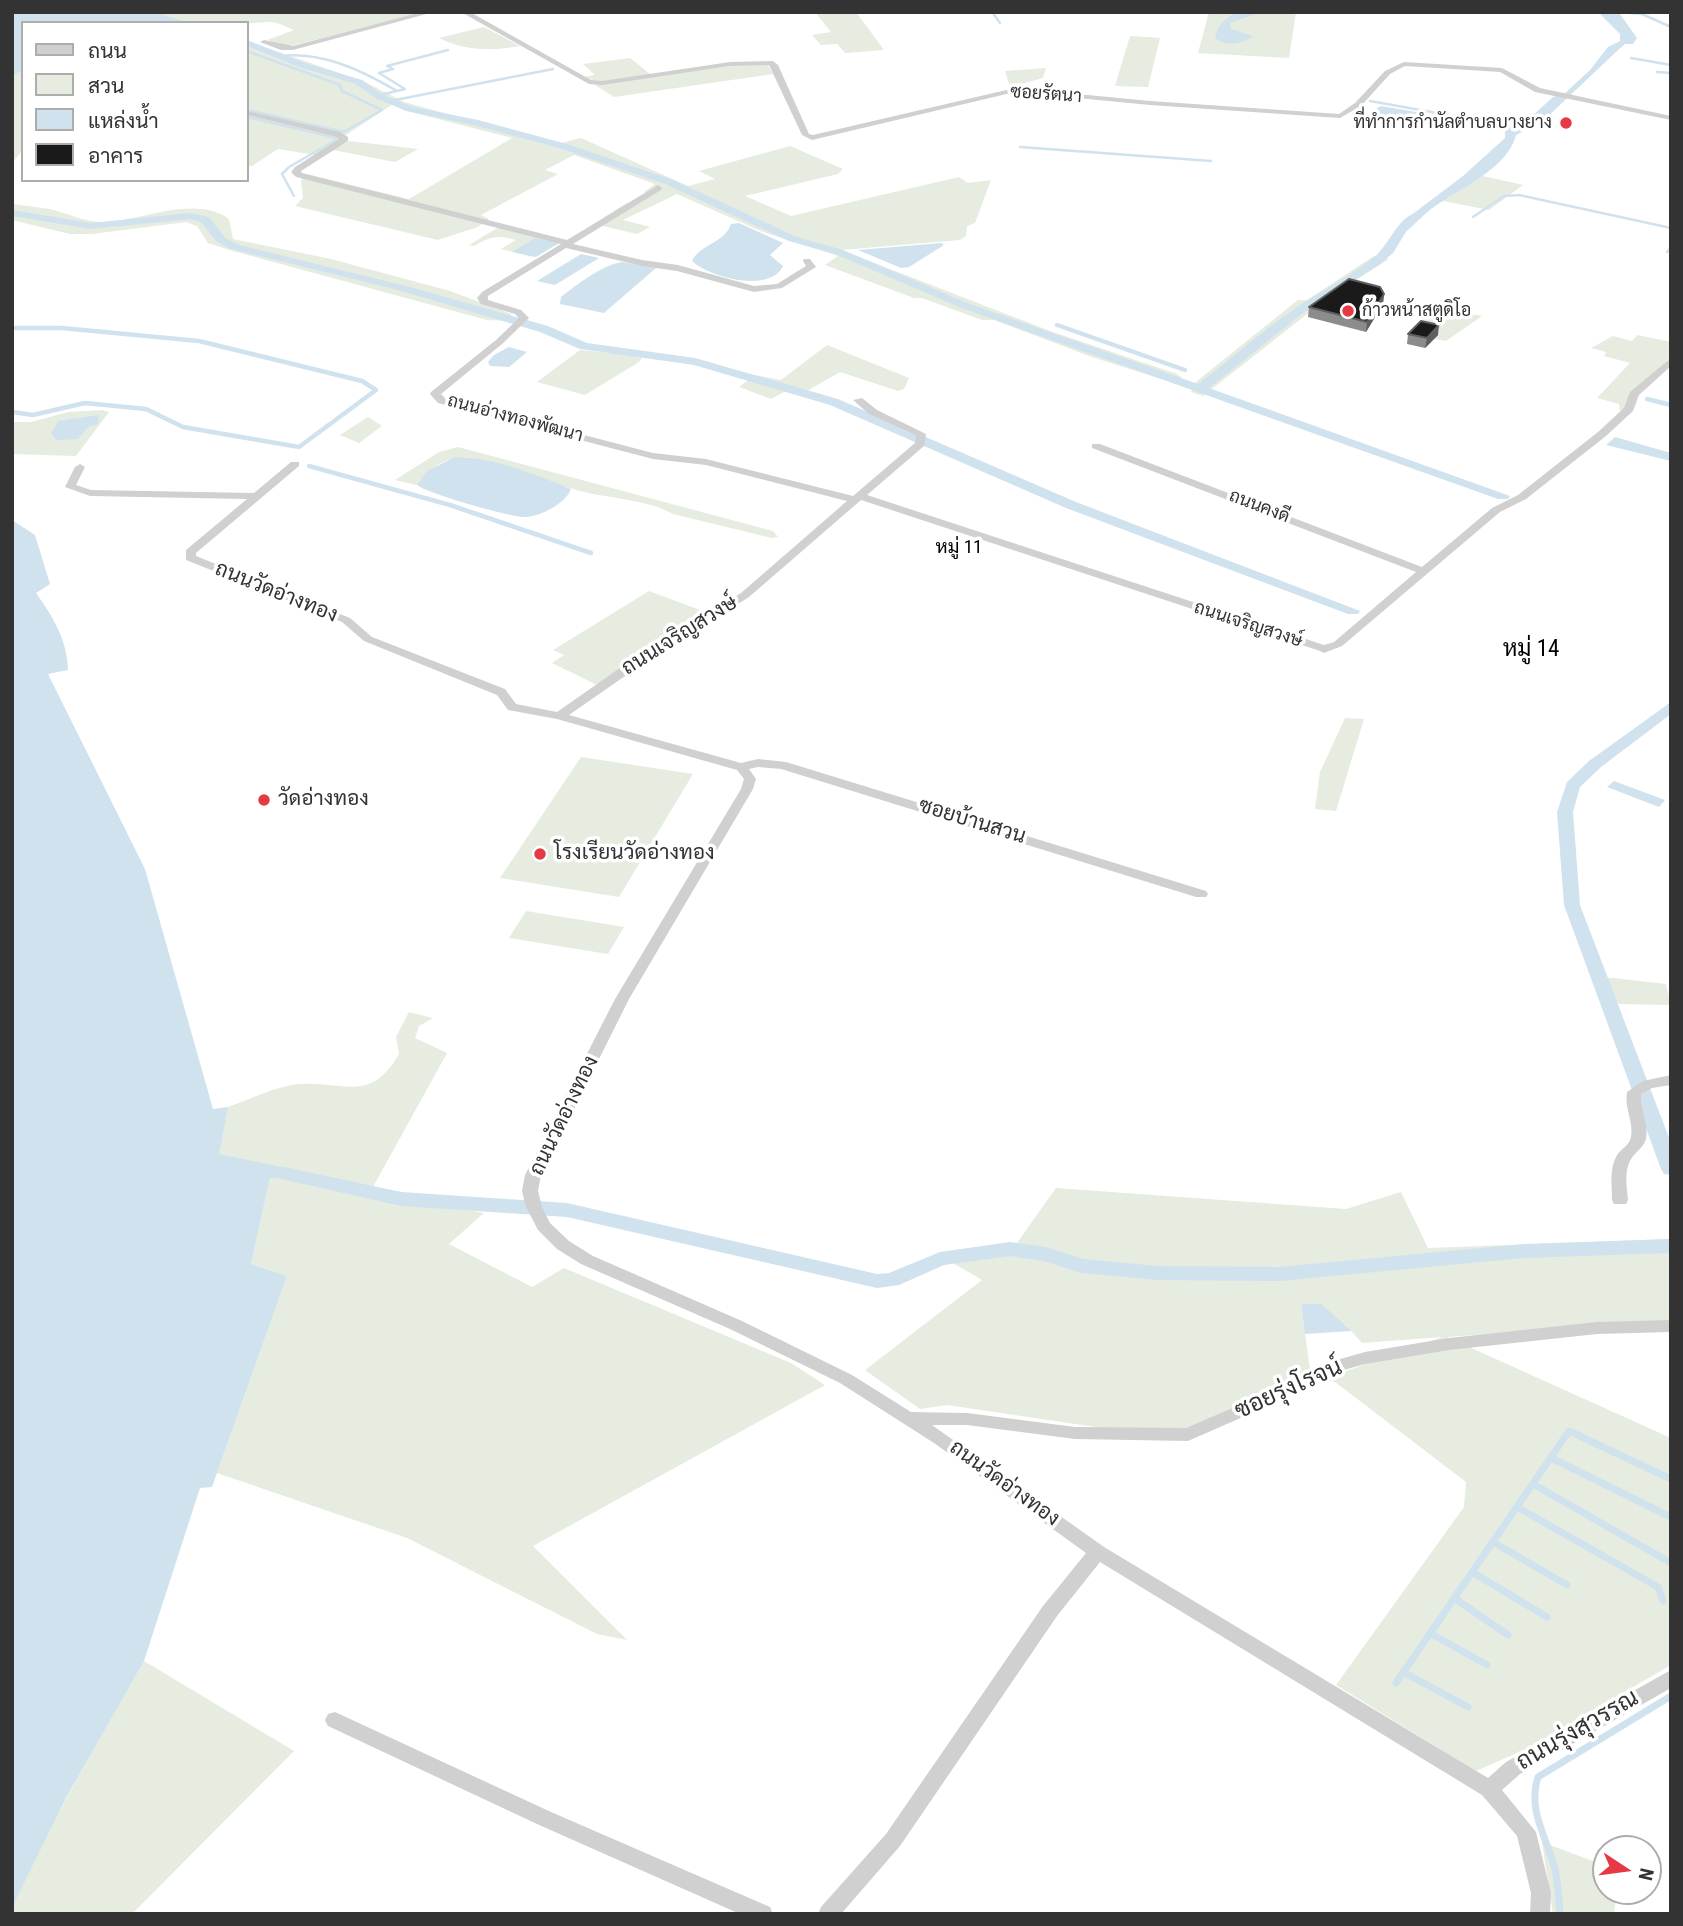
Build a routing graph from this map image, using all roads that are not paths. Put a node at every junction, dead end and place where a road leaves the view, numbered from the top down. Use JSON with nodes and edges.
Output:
{"nodes":[{"id":1,"x":431,"y":12,"type":"edge"},
{"id":2,"x":464,"y":12,"type":"edge"},
{"id":3,"x":264,"y":41,"type":"dead end"},
{"id":4,"x":248,"y":113,"type":"edge"},
{"id":5,"x":1671,"y":118,"type":"edge"},
{"id":6,"x":659,"y":188,"type":"dead end"},
{"id":7,"x":567,"y":244,"type":"junction"},
{"id":8,"x":807,"y":261,"type":"dead end"},
{"id":9,"x":1671,"y":361,"type":"edge"},
{"id":10,"x":858,"y":400,"type":"dead end"},
{"id":11,"x":1096,"y":446,"type":"dead end"},
{"id":12,"x":295,"y":464,"type":"dead end"},
{"id":13,"x":80,"y":467,"type":"dead end"},
{"id":14,"x":259,"y":496,"type":"junction"},
{"id":15,"x":858,"y":498,"type":"junction"},
{"id":16,"x":1422,"y":571,"type":"junction"},
{"id":17,"x":559,"y":716,"type":"junction"},
{"id":18,"x":741,"y":767,"type":"junction"},
{"id":19,"x":1201,"y":894,"type":"dead end"},
{"id":20,"x":1671,"y":1080,"type":"edge"},
{"id":21,"x":1620,"y":1200,"type":"dead end"},
{"id":22,"x":1671,"y":1326,"type":"edge"},
{"id":23,"x":910,"y":1419,"type":"junction"},
{"id":24,"x":1098,"y":1552,"type":"junction"},
{"id":25,"x":1671,"y":1678,"type":"edge"},
{"id":26,"x":335,"y":1720,"type":"dead end"},
{"id":27,"x":1489,"y":1789,"type":"junction"},
{"id":28,"x":763,"y":1914,"type":"edge"},
{"id":29,"x":828,"y":1914,"type":"edge"},
{"id":30,"x":1540,"y":1914,"type":"edge"}],
"edges":[{"from":1,"to":3,"type":"street"},
{"from":2,"to":5,"type":"street","name":"ซอยรัตนา"},
{"from":4,"to":7,"type":"street"},
{"from":6,"to":7,"type":"street","name":"ถนนอ่างทองพัฒนา"},
{"from":7,"to":8,"type":"street"},
{"from":7,"to":15,"type":"street","name":"ถนนอ่างทองพัฒนา"},
{"from":9,"to":16,"type":"street","name":"ถนนเจริญสวงษ์"},
{"from":10,"to":15,"type":"street","name":"ถนนเจริญสวงษ์"},
{"from":11,"to":16,"type":"street","name":"ถนนคงดี"},
{"from":12,"to":14,"type":"street","name":"ถนนวัดอ่างทอง"},
{"from":13,"to":14,"type":"street"},
{"from":14,"to":17,"type":"street","name":"ถนนวัดอ่างทอง"},
{"from":15,"to":16,"type":"street","name":"ถนนเจริญสวงษ์"},
{"from":15,"to":17,"type":"street","name":"ถนนเจริญสวงษ์"},
{"from":17,"to":18,"type":"street","name":"ถนนวัดอ่างทอง"},
{"from":18,"to":19,"type":"street","name":"ซอยบ้านสวน"},
{"from":18,"to":23,"type":"street","name":"ถนนวัดอ่างทอง"},
{"from":20,"to":21,"type":"street"},
{"from":22,"to":23,"type":"street","name":"ซอยรุ่งโรจน์"},
{"from":23,"to":24,"type":"street","name":"ถนนวัดอ่างทอง"},
{"from":24,"to":27,"type":"street","name":"ถนนวัดอ่างทอง"},
{"from":24,"to":29,"type":"street"},
{"from":25,"to":27,"type":"street","name":"ถนนรุ่งสุวรรณ"},
{"from":26,"to":28,"type":"street"},
{"from":27,"to":30,"type":"street","name":"ถนนวัดอ่างทอง"}]}
